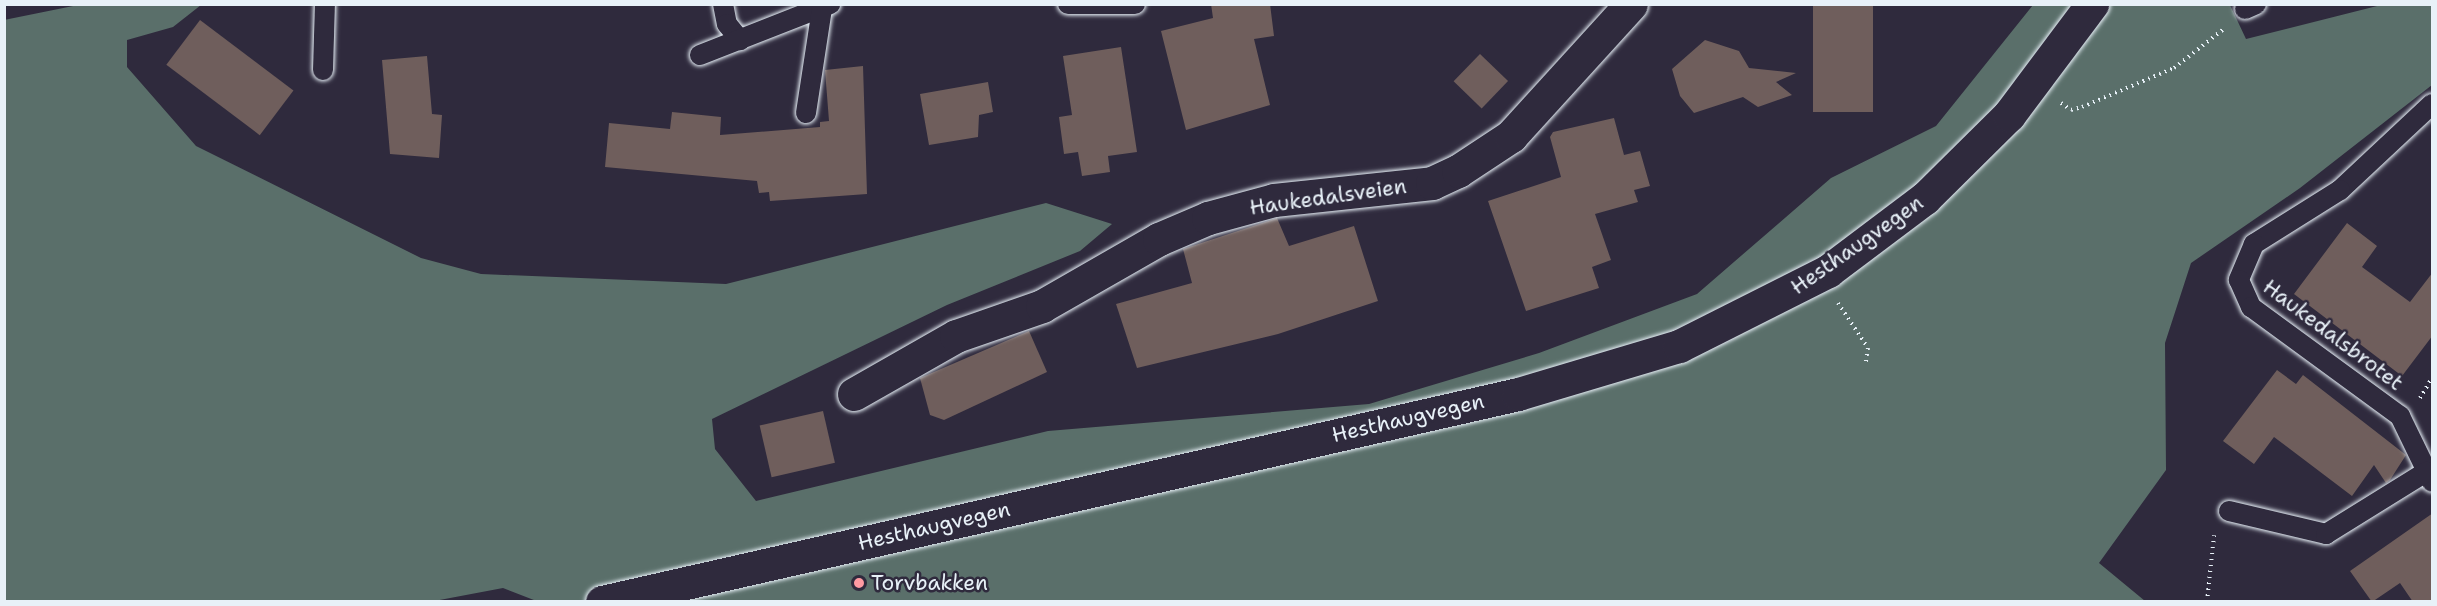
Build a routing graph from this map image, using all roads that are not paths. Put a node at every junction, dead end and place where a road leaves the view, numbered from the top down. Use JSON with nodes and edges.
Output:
{"nodes":[{"id":1,"x":325,"y":4,"type":"edge"},
{"id":2,"x":723,"y":4,"type":"edge"},
{"id":3,"x":1068,"y":4,"type":"edge"},
{"id":4,"x":1135,"y":4,"type":"edge"},
{"id":5,"x":1631,"y":4,"type":"edge"},
{"id":6,"x":2092,"y":4,"type":"edge"},
{"id":7,"x":826,"y":6,"type":"edge"},
{"id":8,"x":740,"y":40,"type":"junction"},
{"id":9,"x":700,"y":55,"type":"dead end"},
{"id":10,"x":323,"y":70,"type":"dead end"},
{"id":11,"x":2433,"y":104,"type":"edge"},
{"id":12,"x":806,"y":113,"type":"dead end"},
{"id":13,"x":854,"y":394,"type":"dead end"},
{"id":14,"x":2429,"y":477,"type":"edge"},
{"id":15,"x":2229,"y":511,"type":"road end"},
{"id":16,"x":603,"y":602,"type":"edge"}],
"edges":[{"from":1,"to":10,"type":"lane"},
{"from":2,"to":8,"type":"lane"},
{"from":3,"to":4,"type":"lane"},
{"from":5,"to":13,"type":"main road","name":"Haukedalsveien"},
{"from":6,"to":16,"type":"main road","name":"Hesthaugvegen"},
{"from":7,"to":8,"type":"lane"},
{"from":7,"to":12,"type":"lane"},
{"from":8,"to":9,"type":"lane"},
{"from":11,"to":14,"type":"lane","name":"Haukedalsbrotet"},
{"from":14,"to":15,"type":"lane","name":"Haukedalsbrotet"}]}
